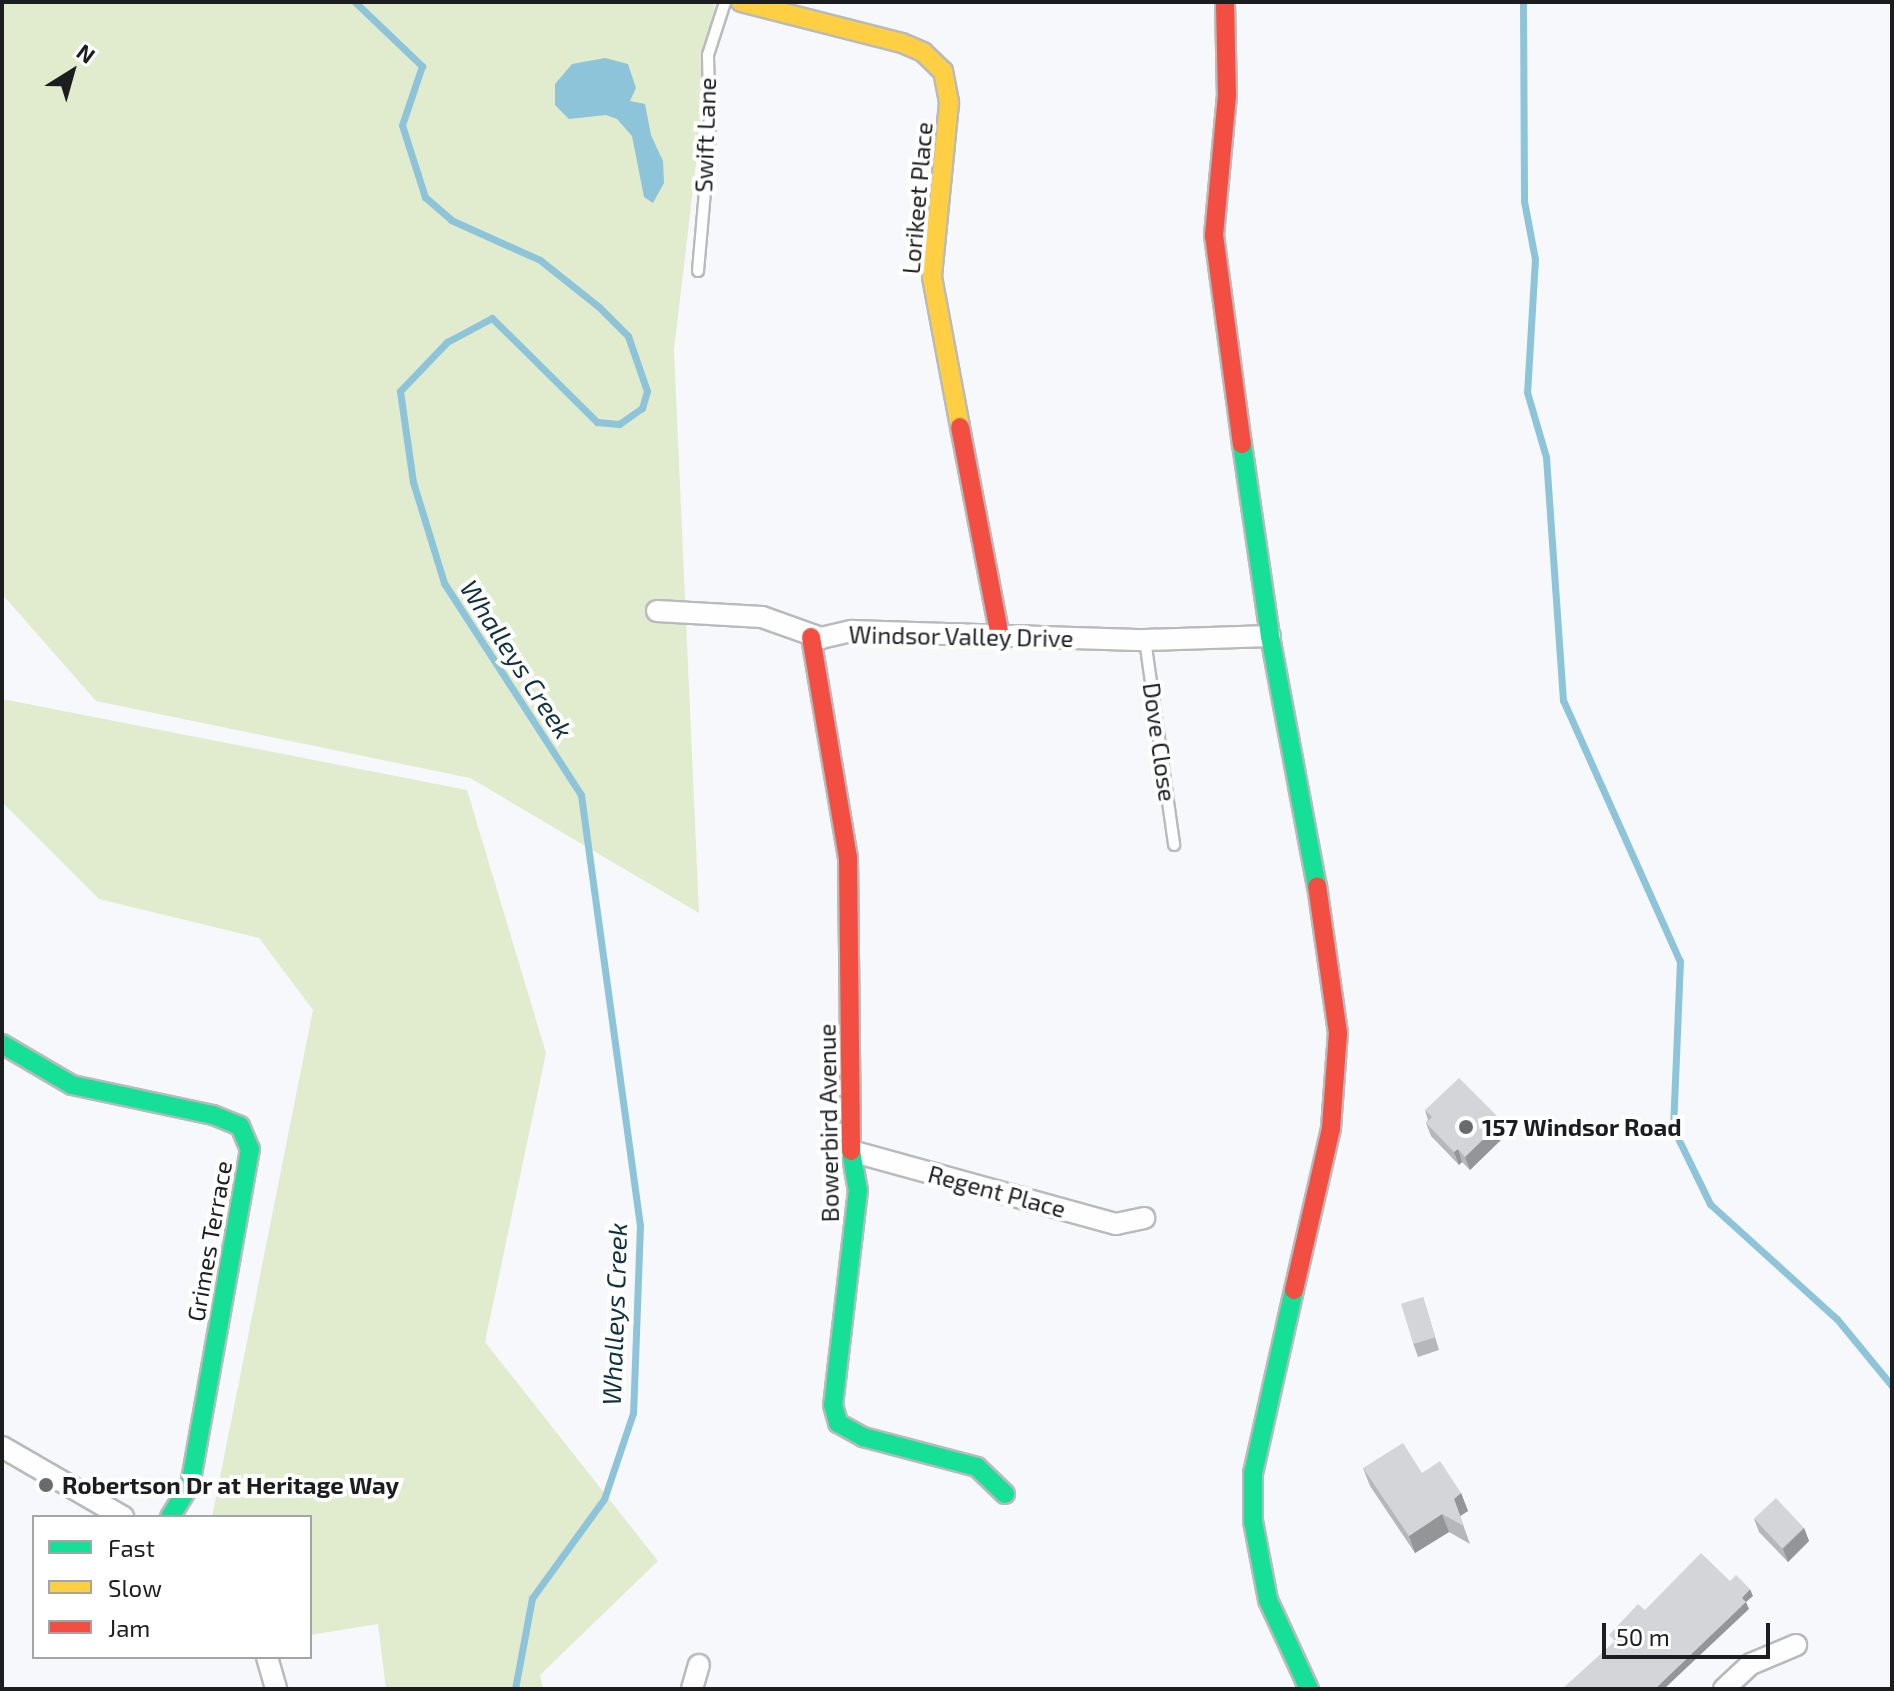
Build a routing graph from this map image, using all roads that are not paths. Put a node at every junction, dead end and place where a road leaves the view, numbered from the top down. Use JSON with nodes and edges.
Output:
{"nodes":[{"id":1,"x":725,"y":2,"type":"edge"},
{"id":2,"x":741,"y":2,"type":"edge"},
{"id":3,"x":1225,"y":2,"type":"edge"},
{"id":4,"x":698,"y":271,"type":"dead end"},
{"id":5,"x":657,"y":611,"type":"dead end"},
{"id":6,"x":1000,"y":636,"type":"junction"},
{"id":7,"x":1270,"y":636,"type":"junction"},
{"id":8,"x":811,"y":637,"type":"junction"},
{"id":9,"x":1145,"y":640,"type":"junction"},
{"id":10,"x":1174,"y":845,"type":"dead end"},
{"id":11,"x":2,"y":1044,"type":"edge"},
{"id":12,"x":851,"y":1151,"type":"junction"},
{"id":13,"x":1144,"y":1218,"type":"dead end"},
{"id":14,"x":2,"y":1447,"type":"edge"},
{"id":15,"x":1005,"y":1494,"type":"dead end"},
{"id":16,"x":120,"y":1515,"type":"edge"},
{"id":17,"x":171,"y":1515,"type":"edge"},
{"id":18,"x":1796,"y":1645,"type":"dead end"},
{"id":19,"x":268,"y":1659,"type":"edge"},
{"id":20,"x":699,"y":1665,"type":"dead end"},
{"id":21,"x":276,"y":1689,"type":"edge"},
{"id":22,"x":692,"y":1689,"type":"edge"},
{"id":23,"x":1309,"y":1689,"type":"edge"},
{"id":24,"x":1724,"y":1689,"type":"edge"}],
"edges":[{"from":1,"to":4,"type":"lane","name":"Swift Lane"},
{"from":2,"to":6,"type":"street","name":"Lorikeet Place"},
{"from":3,"to":7,"type":"street"},
{"from":5,"to":8,"type":"street"},
{"from":6,"to":8,"type":"street","name":"Windsor Valley Drive"},
{"from":6,"to":9,"type":"street","name":"Windsor Valley Drive"},
{"from":7,"to":9,"type":"street","name":"Windsor Valley Drive"},
{"from":7,"to":23,"type":"street"},
{"from":8,"to":12,"type":"street","name":"Bowerbird Avenue"},
{"from":9,"to":10,"type":"lane","name":"Dove Close"},
{"from":11,"to":17,"type":"street","name":"Grimes Terrace"},
{"from":12,"to":13,"type":"street","name":"Regent Place"},
{"from":12,"to":15,"type":"street","name":"Bowerbird Avenue"},
{"from":14,"to":16,"type":"street"},
{"from":18,"to":24,"type":"street"},
{"from":19,"to":21,"type":"street"},
{"from":20,"to":22,"type":"street"}]}
